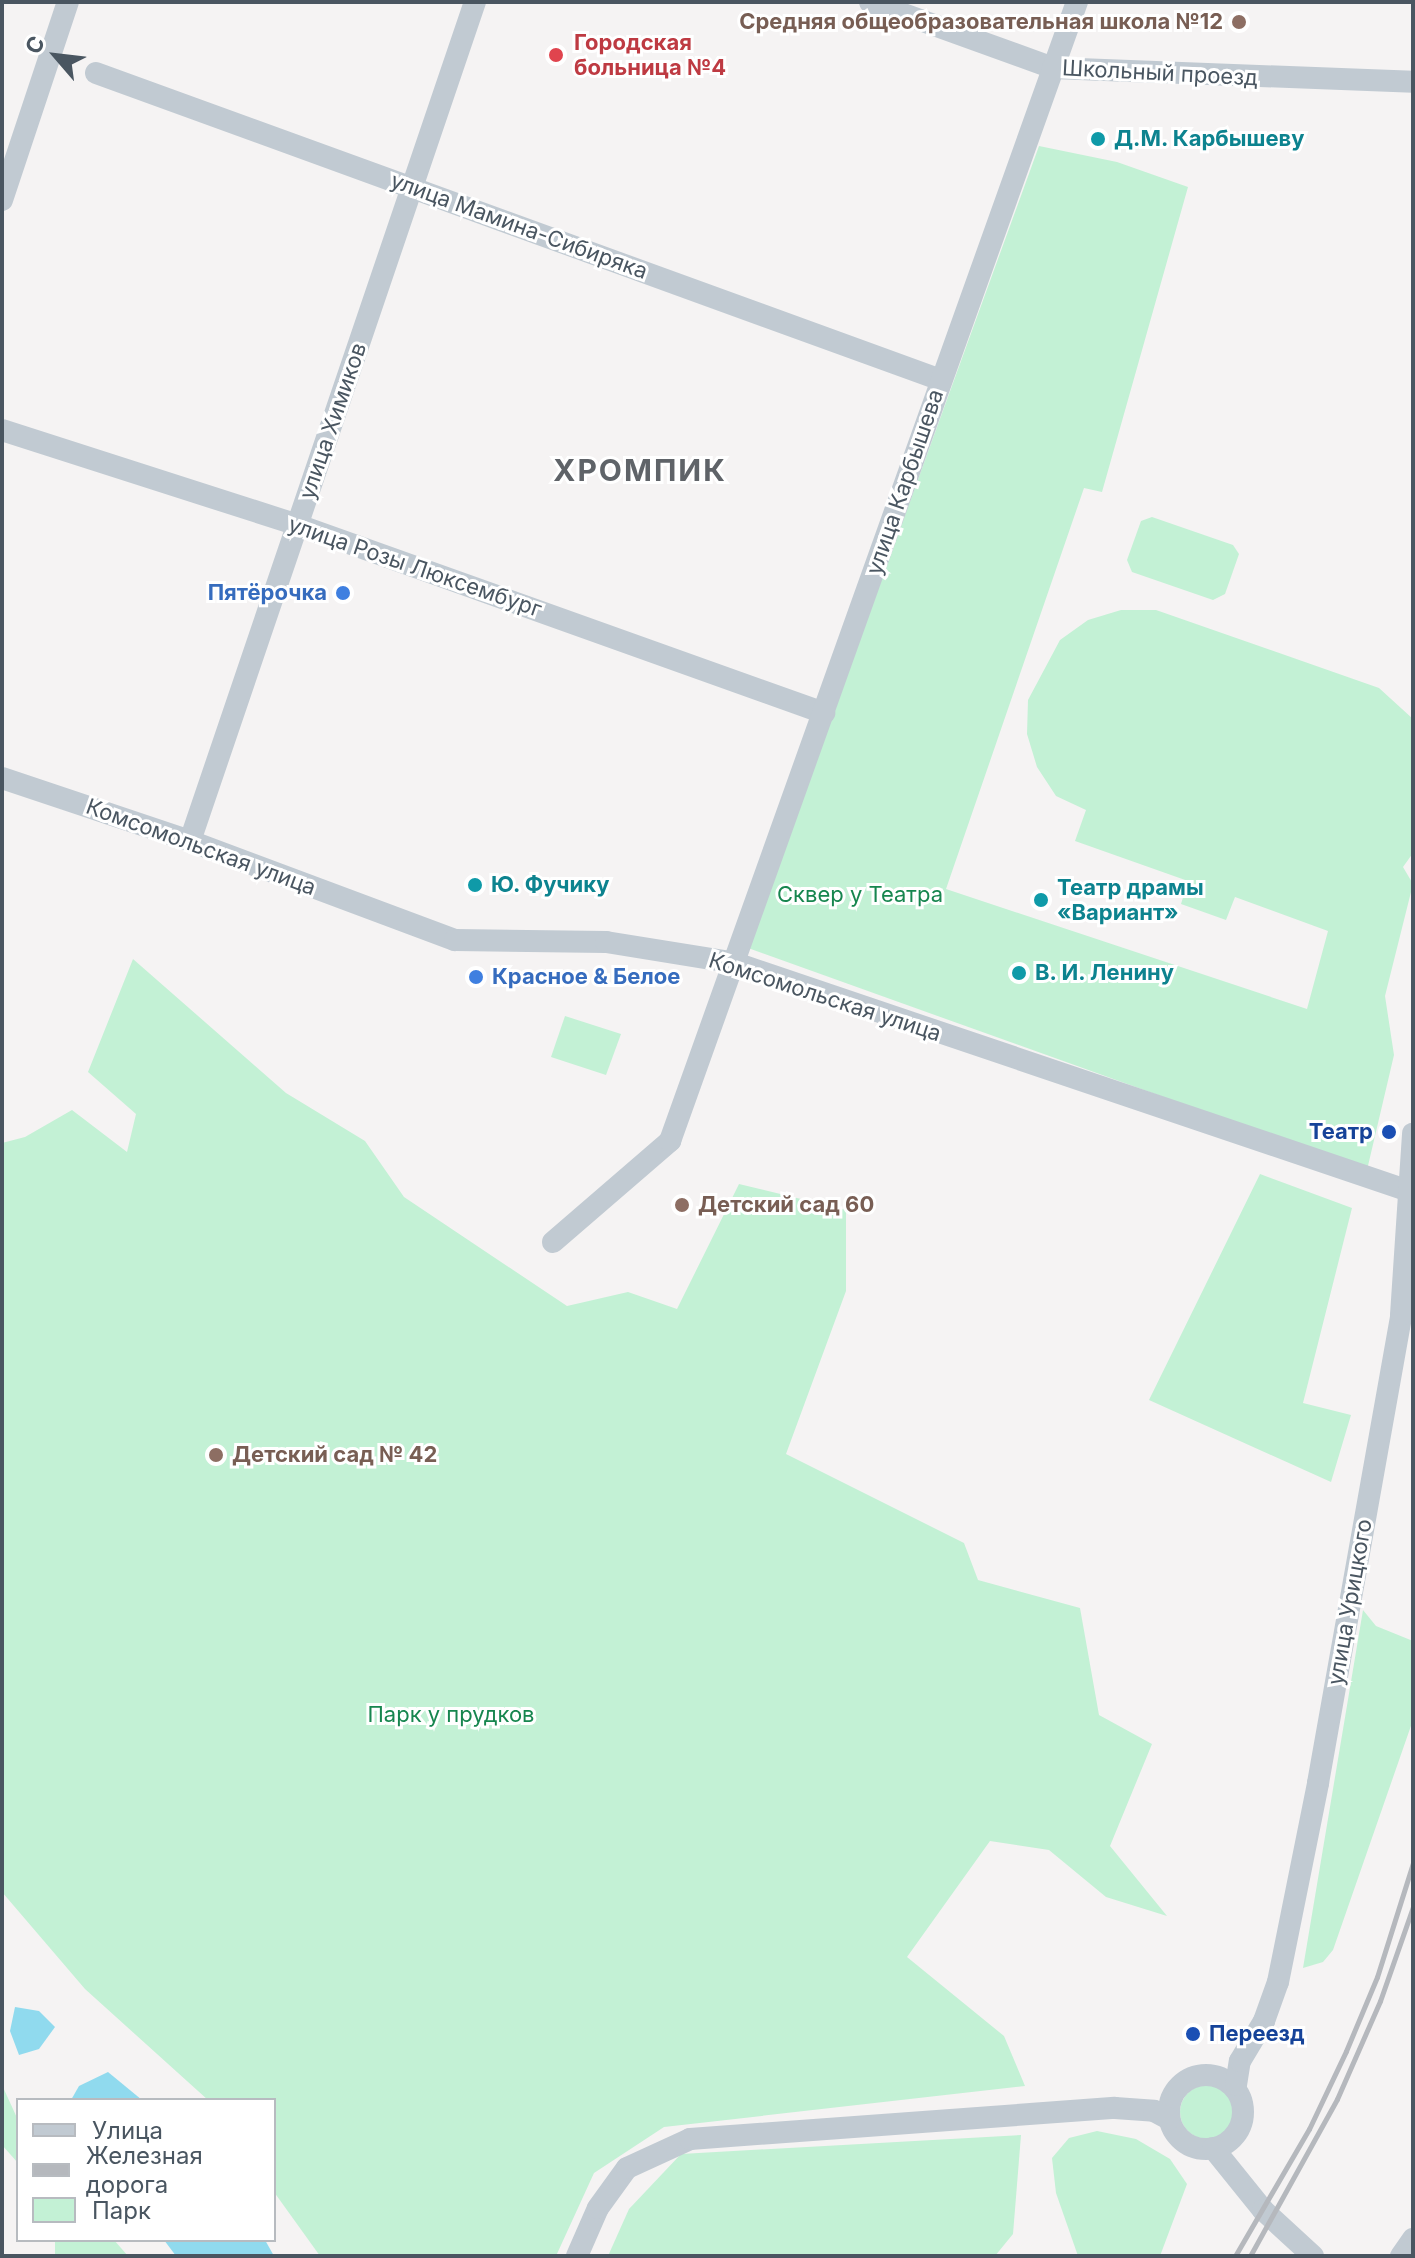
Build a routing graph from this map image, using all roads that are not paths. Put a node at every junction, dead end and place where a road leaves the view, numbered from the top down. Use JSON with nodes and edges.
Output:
{"nodes":[{"id":1,"x":68,"y":2,"type":"edge"},
{"id":2,"x":475,"y":2,"type":"edge"},
{"id":3,"x":870,"y":2,"type":"edge"},
{"id":4,"x":1077,"y":2,"type":"edge"},
{"id":5,"x":1053,"y":68,"type":"junction"},
{"id":6,"x":96,"y":73,"type":"dead end"},
{"id":7,"x":1413,"y":82,"type":"edge"},
{"id":8,"x":412,"y":186,"type":"junction"},
{"id":9,"x":2,"y":200,"type":"edge"},
{"id":10,"x":941,"y":380,"type":"junction"},
{"id":11,"x":2,"y":430,"type":"edge"},
{"id":12,"x":298,"y":525,"type":"junction"},
{"id":13,"x":824,"y":713,"type":"junction"},
{"id":14,"x":2,"y":778,"type":"edge"},
{"id":15,"x":190,"y":841,"type":"junction"},
{"id":16,"x":735,"y":963,"type":"junction"},
{"id":17,"x":1413,"y":1133,"type":"edge"},
{"id":18,"x":1412,"y":1192,"type":"edge"},
{"id":19,"x":553,"y":1242,"type":"dead end"},
{"id":20,"x":1227,"y":2080,"type":"junction"},
{"id":21,"x":1164,"y":2111,"type":"junction"},
{"id":22,"x":1221,"y":2151,"type":"junction"},
{"id":23,"x":1413,"y":2239,"type":"edge"},
{"id":24,"x":577,"y":2256,"type":"edge"},
{"id":25,"x":1313,"y":2256,"type":"edge"},
{"id":26,"x":1401,"y":2256,"type":"edge"}],
"edges":[{"from":1,"to":9,"type":"street"},
{"from":2,"to":8,"type":"street","name":"улица Химиков"},
{"from":3,"to":5,"type":"street","name":"Школьный проезд"},
{"from":4,"to":5,"type":"street","name":"улица Карбышева"},
{"from":5,"to":7,"type":"street","name":"Школьный проезд"},
{"from":5,"to":10,"type":"street","name":"улица Карбышева"},
{"from":6,"to":8,"type":"street","name":"улица Мамина-Сибиряка"},
{"from":8,"to":10,"type":"street","name":"улица Мамина-Сибиряка"},
{"from":8,"to":12,"type":"street","name":"улица Химиков"},
{"from":10,"to":13,"type":"street","name":"улица Карбышева"},
{"from":11,"to":12,"type":"street","name":"улица Розы Люксембург"},
{"from":12,"to":13,"type":"street","name":"улица Розы Люксембург"},
{"from":12,"to":15,"type":"street","name":"улица Химиков"},
{"from":13,"to":16,"type":"street","name":"улица Карбышева"},
{"from":14,"to":15,"type":"street","name":"Комсомольская улица"},
{"from":15,"to":16,"type":"street","name":"Комсомольская улица"},
{"from":16,"to":18,"type":"street","name":"Комсомольская улица"},
{"from":16,"to":19,"type":"street","name":"улица Карбышева"},
{"from":17,"to":18,"type":"street","name":"улица Урицкого"},
{"from":18,"to":20,"type":"street","name":"улица Урицкого"},
{"from":20,"to":21,"type":"street"},
{"from":20,"to":22,"type":"street"},
{"from":21,"to":22,"type":"street"},
{"from":21,"to":24,"type":"street"},
{"from":22,"to":25,"type":"street"},
{"from":23,"to":26,"type":"street"}]}
